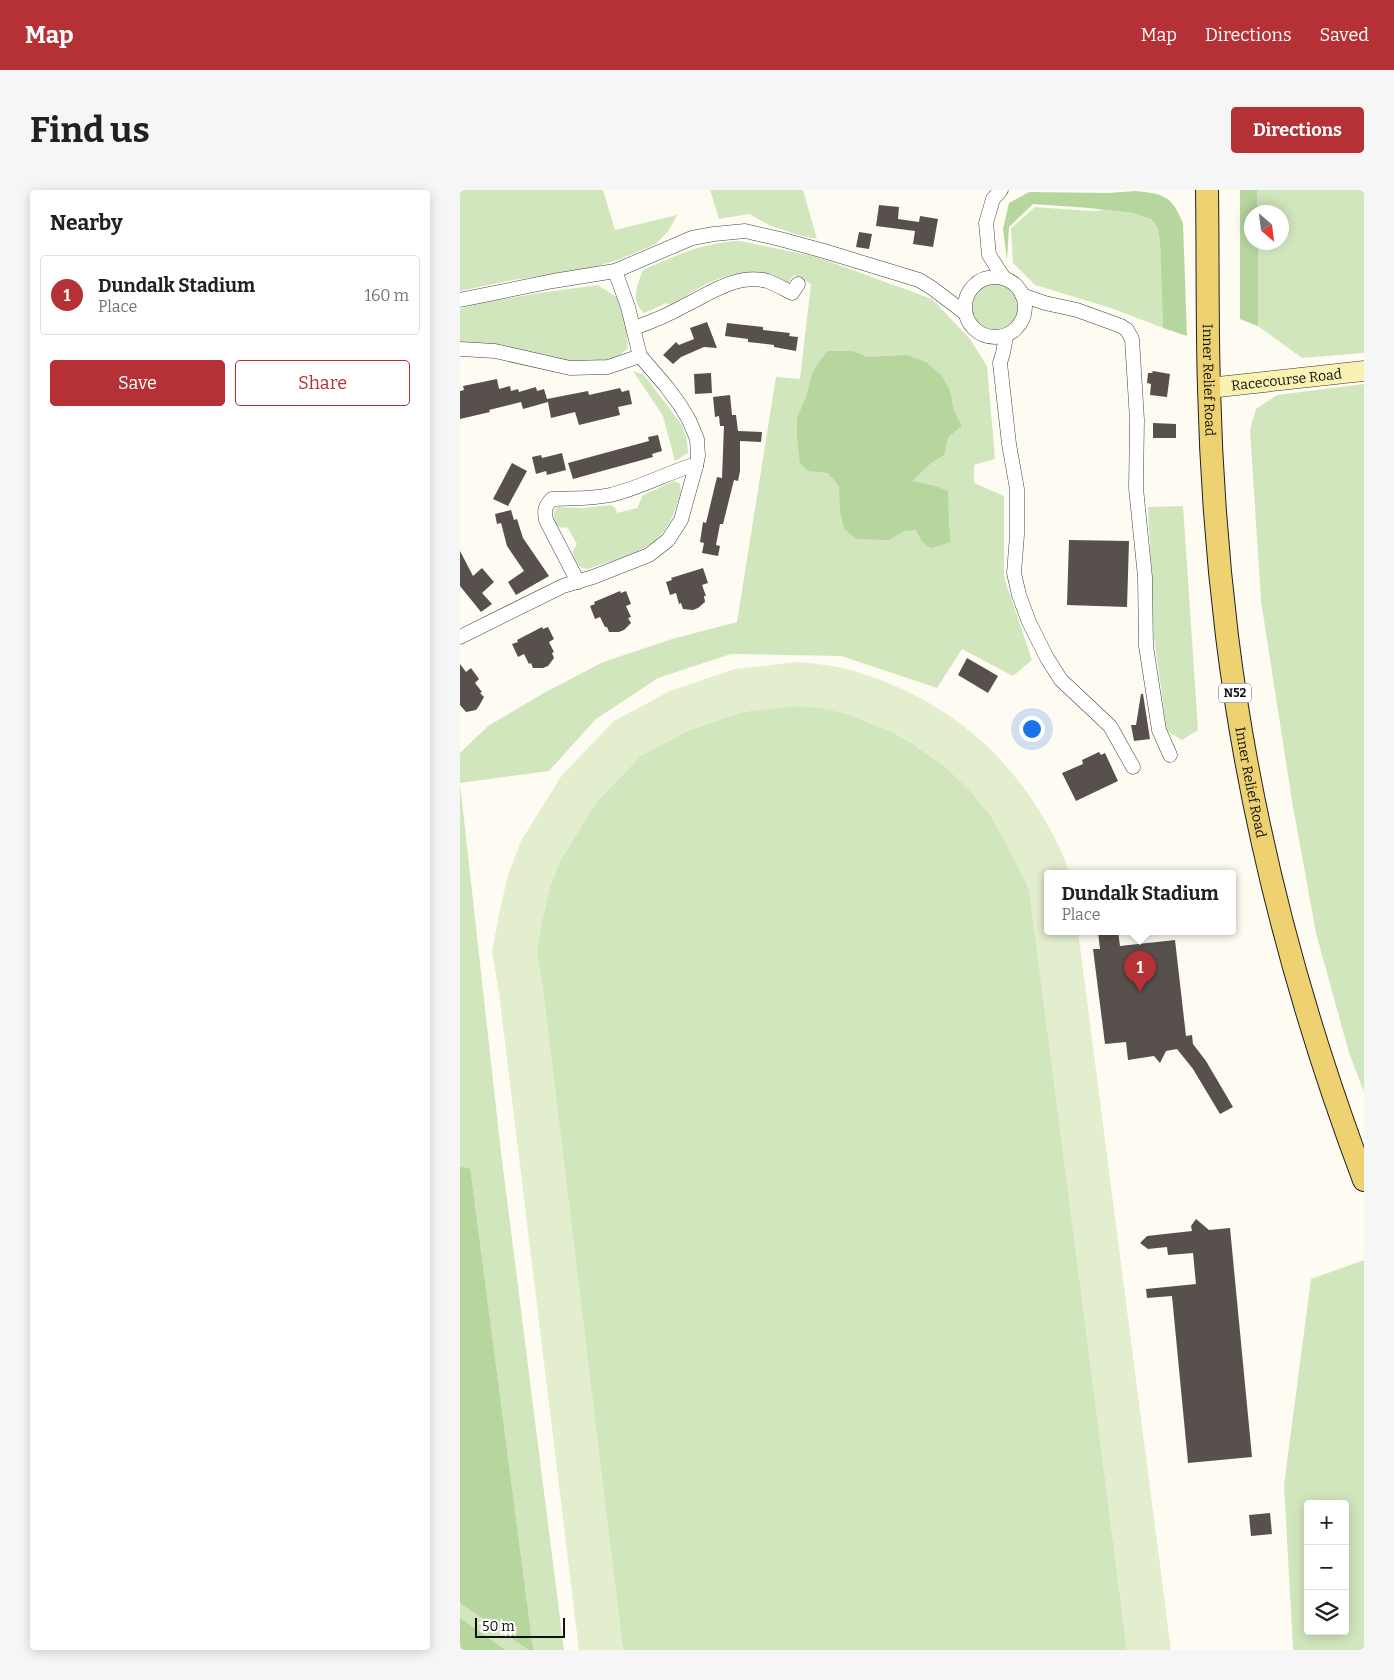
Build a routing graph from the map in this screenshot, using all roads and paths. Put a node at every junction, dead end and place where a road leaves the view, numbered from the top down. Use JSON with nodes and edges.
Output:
{"nodes":[{"id":1,"x":1001,"y":190,"type":"edge"},
{"id":2,"x":1207,"y":190,"type":"edge"},
{"id":3,"x":989,"y":254,"type":"junction"},
{"id":4,"x":615,"y":271,"type":"junction"},
{"id":5,"x":1004,"y":278,"type":"junction"},
{"id":6,"x":983,"y":279,"type":"junction"},
{"id":7,"x":798,"y":284,"type":"dead end"},
{"id":8,"x":932,"y":288,"type":"junction"},
{"id":9,"x":967,"y":294,"type":"junction"},
{"id":10,"x":1022,"y":295,"type":"junction"},
{"id":11,"x":460,"y":300,"type":"edge"},
{"id":12,"x":1045,"y":303,"type":"junction"},
{"id":13,"x":965,"y":313,"type":"junction"},
{"id":14,"x":1024,"y":315,"type":"junction"},
{"id":15,"x":634,"y":328,"type":"junction"},
{"id":16,"x":984,"y":336,"type":"junction"},
{"id":17,"x":1006,"y":336,"type":"junction"},
{"id":18,"x":460,"y":349,"type":"edge"},
{"id":19,"x":640,"y":356,"type":"junction"},
{"id":20,"x":1000,"y":363,"type":"junction"},
{"id":21,"x":1364,"y":371,"type":"edge"},
{"id":22,"x":1209,"y":388,"type":"junction"},
{"id":23,"x":696,"y":466,"type":"junction"},
{"id":24,"x":578,"y":582,"type":"junction"},
{"id":25,"x":461,"y":634,"type":"edge"},
{"id":26,"x":1170,"y":755,"type":"dead end"},
{"id":27,"x":1133,"y":767,"type":"dead end"},
{"id":28,"x":1364,"y":1180,"type":"edge"}],
"edges":[{"from":1,"to":3,"type":"street"},
{"from":2,"to":22,"type":"main road","name":"Inner Relief Road","number":"N52"},
{"from":3,"to":5,"type":"street"},
{"from":3,"to":6,"type":"street"},
{"from":4,"to":8,"type":"street"},
{"from":4,"to":11,"type":"street"},
{"from":4,"to":15,"type":"street"},
{"from":5,"to":6,"type":"street"},
{"from":5,"to":10,"type":"street"},
{"from":6,"to":9,"type":"street"},
{"from":7,"to":15,"type":"street"},
{"from":8,"to":9,"type":"street"},
{"from":8,"to":13,"type":"street"},
{"from":9,"to":13,"type":"street"},
{"from":10,"to":12,"type":"street"},
{"from":10,"to":14,"type":"street"},
{"from":12,"to":14,"type":"street"},
{"from":12,"to":26,"type":"street"},
{"from":13,"to":16,"type":"street"},
{"from":14,"to":17,"type":"street"},
{"from":15,"to":19,"type":"street"},
{"from":16,"to":17,"type":"street"},
{"from":16,"to":20,"type":"street"},
{"from":17,"to":20,"type":"street"},
{"from":18,"to":19,"type":"street"},
{"from":19,"to":23,"type":"street"},
{"from":20,"to":27,"type":"street"},
{"from":21,"to":22,"type":"street","name":"Racecourse Road"},
{"from":22,"to":28,"type":"main road","name":"Inner Relief Road","number":"N52"},
{"from":23,"to":24,"type":"street"},
{"from":23,"to":24,"type":"street"},
{"from":24,"to":25,"type":"street"}]}
